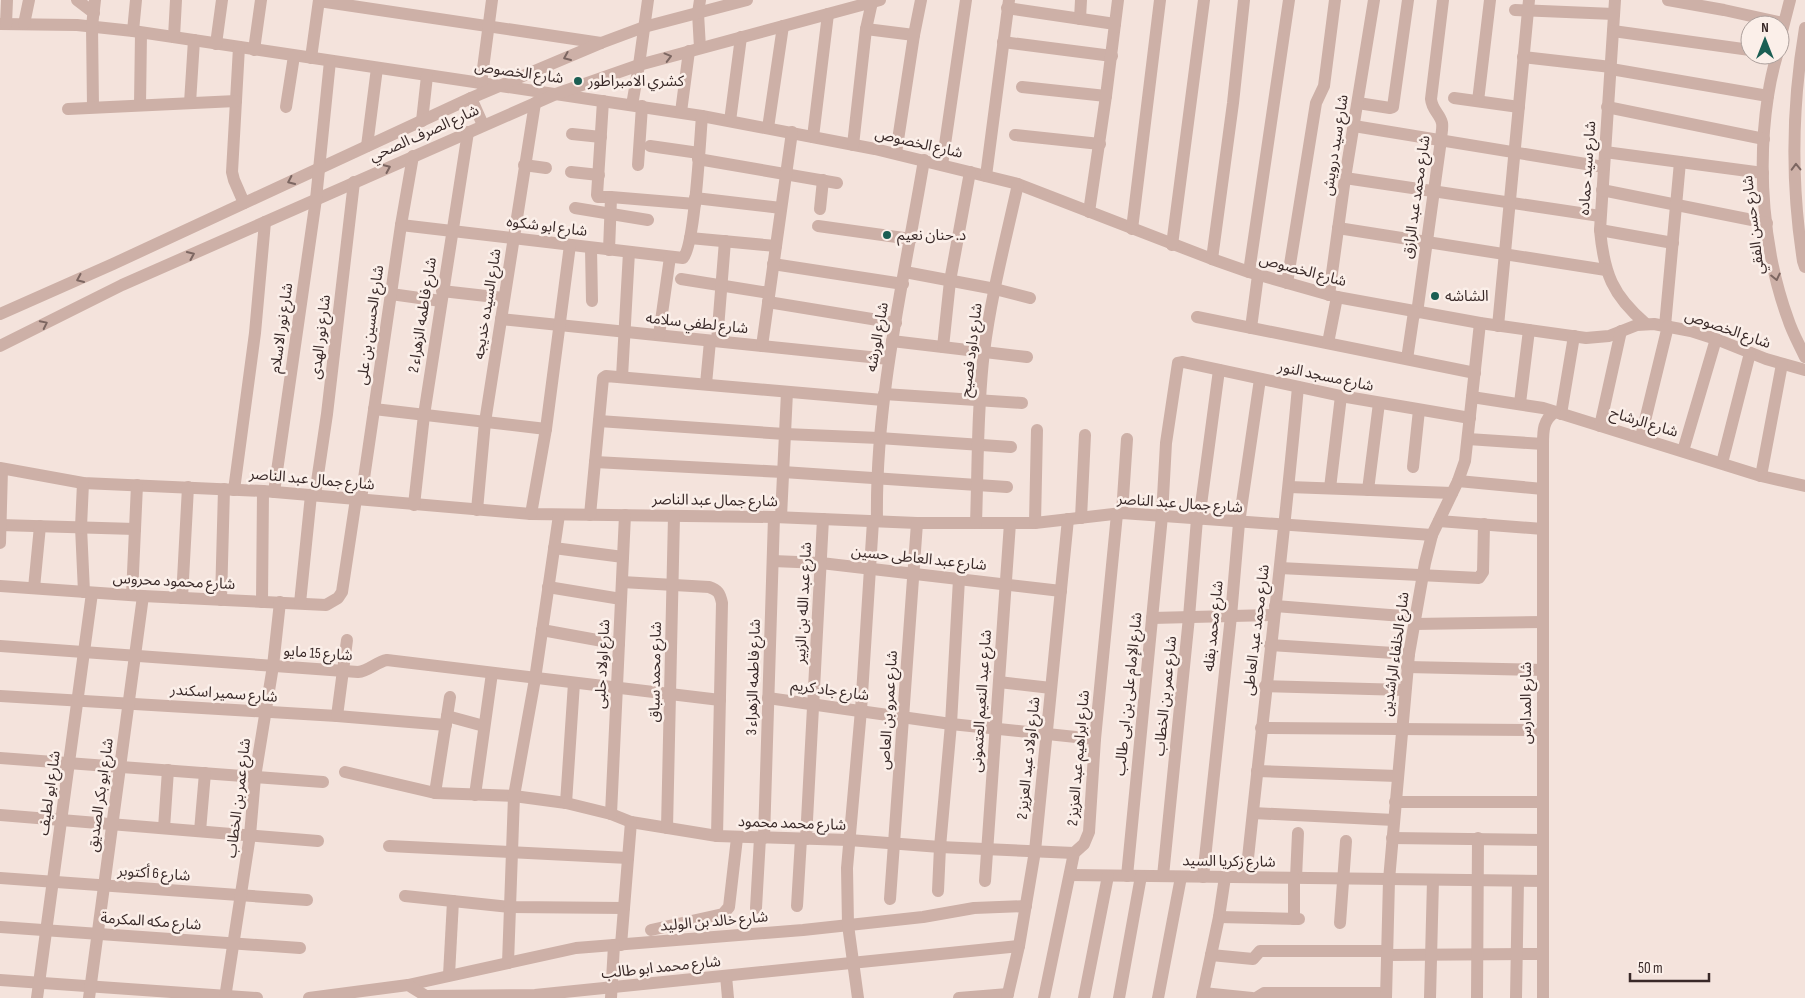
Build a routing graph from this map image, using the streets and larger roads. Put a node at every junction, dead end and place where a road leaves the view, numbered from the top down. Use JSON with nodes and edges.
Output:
{"nodes":[{"id":1,"x":7,"y":0,"type":"edge"},
{"id":2,"x":29,"y":0,"type":"edge"},
{"id":3,"x":77,"y":0,"type":"edge"},
{"id":4,"x":136,"y":0,"type":"edge"},
{"id":5,"x":176,"y":0,"type":"edge"},
{"id":6,"x":222,"y":0,"type":"edge"},
{"id":7,"x":261,"y":0,"type":"edge"},
{"id":8,"x":492,"y":0,"type":"edge"},
{"id":9,"x":648,"y":0,"type":"edge"},
{"id":10,"x":700,"y":0,"type":"edge"},
{"id":11,"x":747,"y":0,"type":"edge"},
{"id":12,"x":921,"y":0,"type":"edge"},
{"id":13,"x":966,"y":0,"type":"edge"},
{"id":14,"x":1080,"y":0,"type":"edge"},
{"id":15,"x":1118,"y":0,"type":"edge"},
{"id":16,"x":1160,"y":0,"type":"edge"},
{"id":17,"x":1204,"y":0,"type":"edge"},
{"id":18,"x":1244,"y":0,"type":"edge"},
{"id":19,"x":1289,"y":0,"type":"edge"},
{"id":20,"x":1335,"y":0,"type":"edge"},
{"id":21,"x":1374,"y":0,"type":"edge"},
{"id":22,"x":1408,"y":0,"type":"edge"},
{"id":23,"x":1443,"y":0,"type":"edge"},
{"id":24,"x":1490,"y":0,"type":"edge"},
{"id":25,"x":1616,"y":0,"type":"edge"},
{"id":26,"x":1668,"y":0,"type":"edge"},
{"id":27,"x":1790,"y":0,"type":"edge"},
{"id":28,"x":319,"y":1,"type":"edge"},
{"id":29,"x":876,"y":1,"type":"edge"},
{"id":30,"x":1008,"y":4,"type":"edge"},
{"id":31,"x":1524,"y":7,"type":"edge"},
{"id":32,"x":94,"y":13,"type":"edge"},
{"id":33,"x":698,"y":13,"type":"junction"},
{"id":34,"x":828,"y":14,"type":"junction"},
{"id":35,"x":1614,"y":14,"type":"junction"},
{"id":36,"x":1747,"y":15,"type":"edge"},
{"id":37,"x":1785,"y":15,"type":"edge"},
{"id":38,"x":1080,"y":19,"type":"junction"},
{"id":39,"x":3,"y":24,"type":"edge"},
{"id":40,"x":24,"y":24,"type":"junction"},
{"id":41,"x":1115,"y":24,"type":"junction"},
{"id":42,"x":489,"y":26,"type":"junction"},
{"id":43,"x":783,"y":26,"type":"junction"},
{"id":44,"x":644,"y":27,"type":"junction"},
{"id":45,"x":1805,"y":28,"type":"edge"},
{"id":46,"x":866,"y":29,"type":"junction"},
{"id":47,"x":1613,"y":31,"type":"junction"},
{"id":48,"x":137,"y":32,"type":"junction"},
{"id":49,"x":914,"y":34,"type":"junction"},
{"id":50,"x":174,"y":38,"type":"junction"},
{"id":51,"x":741,"y":38,"type":"junction"},
{"id":52,"x":194,"y":40,"type":"junction"},
{"id":53,"x":1003,"y":42,"type":"junction"},
{"id":54,"x":601,"y":43,"type":"junction"},
{"id":55,"x":216,"y":44,"type":"junction"},
{"id":56,"x":239,"y":47,"type":"junction"},
{"id":57,"x":1740,"y":49,"type":"edge"},
{"id":58,"x":254,"y":50,"type":"junction"},
{"id":59,"x":695,"y":50,"type":"junction"},
{"id":60,"x":294,"y":56,"type":"junction"},
{"id":61,"x":1112,"y":56,"type":"junction"},
{"id":62,"x":1523,"y":57,"type":"junction"},
{"id":63,"x":311,"y":58,"type":"junction"},
{"id":64,"x":330,"y":61,"type":"junction"},
{"id":65,"x":639,"y":65,"type":"junction"},
{"id":66,"x":1775,"y":65,"type":"edge"},
{"id":67,"x":376,"y":68,"type":"junction"},
{"id":68,"x":1611,"y":68,"type":"junction"},
{"id":69,"x":427,"y":76,"type":"junction"},
{"id":70,"x":481,"y":84,"type":"junction"},
{"id":71,"x":499,"y":86,"type":"junction"},
{"id":72,"x":1022,"y":87,"type":"dead end"},
{"id":73,"x":556,"y":94,"type":"junction"},
{"id":74,"x":1106,"y":96,"type":"junction"},
{"id":75,"x":1768,"y":96,"type":"junction"},
{"id":76,"x":471,"y":98,"type":"junction"},
{"id":77,"x":1454,"y":98,"type":"dead end"},
{"id":78,"x":236,"y":101,"type":"junction"},
{"id":79,"x":603,"y":101,"type":"junction"},
{"id":80,"x":1478,"y":101,"type":"junction"},
{"id":81,"x":190,"y":103,"type":"junction"},
{"id":82,"x":535,"y":103,"type":"junction"},
{"id":83,"x":1358,"y":103,"type":"junction"},
{"id":84,"x":140,"y":105,"type":"junction"},
{"id":85,"x":637,"y":106,"type":"junction"},
{"id":86,"x":286,"y":107,"type":"dead end"},
{"id":87,"x":1519,"y":107,"type":"junction"},
{"id":88,"x":1607,"y":107,"type":"junction"},
{"id":89,"x":1800,"y":107,"type":"edge"},
{"id":90,"x":93,"y":108,"type":"junction"},
{"id":91,"x":68,"y":109,"type":"dead end"},
{"id":92,"x":681,"y":112,"type":"junction"},
{"id":93,"x":702,"y":116,"type":"junction"},
{"id":94,"x":422,"y":121,"type":"junction"},
{"id":95,"x":730,"y":121,"type":"junction"},
{"id":96,"x":483,"y":125,"type":"junction"},
{"id":97,"x":1354,"y":126,"type":"junction"},
{"id":98,"x":768,"y":128,"type":"junction"},
{"id":99,"x":468,"y":132,"type":"junction"},
{"id":100,"x":792,"y":132,"type":"junction"},
{"id":101,"x":572,"y":134,"type":"dead end"},
{"id":102,"x":1015,"y":135,"type":"dead end"},
{"id":103,"x":601,"y":137,"type":"junction"},
{"id":104,"x":813,"y":137,"type":"junction"},
{"id":105,"x":1764,"y":139,"type":"junction"},
{"id":106,"x":1440,"y":140,"type":"junction"},
{"id":107,"x":1100,"y":144,"type":"junction"},
{"id":108,"x":853,"y":145,"type":"junction"},
{"id":109,"x":367,"y":146,"type":"junction"},
{"id":110,"x":650,"y":146,"type":"dead end"},
{"id":111,"x":1514,"y":152,"type":"junction"},
{"id":112,"x":1605,"y":152,"type":"junction"},
{"id":113,"x":896,"y":154,"type":"junction"},
{"id":114,"x":413,"y":156,"type":"junction"},
{"id":115,"x":699,"y":156,"type":"junction"},
{"id":116,"x":924,"y":160,"type":"junction"},
{"id":117,"x":1680,"y":162,"type":"junction"},
{"id":118,"x":524,"y":165,"type":"junction"},
{"id":119,"x":638,"y":165,"type":"dead end"},
{"id":120,"x":942,"y":165,"type":"junction"},
{"id":121,"x":1604,"y":167,"type":"junction"},
{"id":122,"x":319,"y":168,"type":"junction"},
{"id":123,"x":546,"y":168,"type":"dead end"},
{"id":124,"x":571,"y":172,"type":"dead end"},
{"id":125,"x":970,"y":172,"type":"junction"},
{"id":126,"x":1763,"y":173,"type":"junction"},
{"id":127,"x":786,"y":174,"type":"junction"},
{"id":128,"x":599,"y":175,"type":"junction"},
{"id":129,"x":986,"y":176,"type":"junction"},
{"id":130,"x":1345,"y":178,"type":"junction"},
{"id":131,"x":823,"y":180,"type":"junction"},
{"id":132,"x":354,"y":182,"type":"junction"},
{"id":133,"x":837,"y":182,"type":"dead end"},
{"id":134,"x":1018,"y":184,"type":"junction"},
{"id":135,"x":1801,"y":188,"type":"edge"},
{"id":136,"x":1602,"y":190,"type":"junction"},
{"id":137,"x":1433,"y":191,"type":"junction"},
{"id":138,"x":611,"y":197,"type":"junction"},
{"id":139,"x":316,"y":199,"type":"junction"},
{"id":140,"x":695,"y":201,"type":"junction"},
{"id":141,"x":1510,"y":202,"type":"junction"},
{"id":142,"x":244,"y":203,"type":"junction"},
{"id":143,"x":1676,"y":205,"type":"junction"},
{"id":144,"x":575,"y":208,"type":"dead end"},
{"id":145,"x":781,"y":208,"type":"junction"},
{"id":146,"x":820,"y":209,"type":"dead end"},
{"id":147,"x":1089,"y":212,"type":"junction"},
{"id":148,"x":610,"y":214,"type":"junction"},
{"id":149,"x":1600,"y":216,"type":"junction"},
{"id":150,"x":648,"y":220,"type":"dead end"},
{"id":151,"x":265,"y":222,"type":"junction"},
{"id":152,"x":1767,"y":223,"type":"junction"},
{"id":153,"x":1801,"y":224,"type":"edge"},
{"id":154,"x":401,"y":225,"type":"junction"},
{"id":155,"x":818,"y":226,"type":"dead end"},
{"id":156,"x":1338,"y":228,"type":"junction"},
{"id":157,"x":1132,"y":229,"type":"junction"},
{"id":158,"x":1600,"y":230,"type":"junction"},
{"id":159,"x":452,"y":231,"type":"junction"},
{"id":160,"x":513,"y":238,"type":"junction"},
{"id":161,"x":690,"y":238,"type":"junction"},
{"id":162,"x":911,"y":239,"type":"junction"},
{"id":163,"x":725,"y":241,"type":"junction"},
{"id":164,"x":1426,"y":242,"type":"junction"},
{"id":165,"x":1673,"y":243,"type":"junction"},
{"id":166,"x":570,"y":245,"type":"junction"},
{"id":167,"x":1172,"y":245,"type":"junction"},
{"id":168,"x":776,"y":246,"type":"junction"},
{"id":169,"x":591,"y":248,"type":"junction"},
{"id":170,"x":609,"y":250,"type":"junction"},
{"id":171,"x":629,"y":252,"type":"junction"},
{"id":172,"x":1504,"y":254,"type":"junction"},
{"id":173,"x":670,"y":257,"type":"junction"},
{"id":174,"x":1212,"y":259,"type":"junction"},
{"id":175,"x":113,"y":264,"type":"junction"},
{"id":176,"x":773,"y":264,"type":"junction"},
{"id":177,"x":1804,"y":264,"type":"edge"},
{"id":178,"x":1606,"y":270,"type":"junction"},
{"id":179,"x":1254,"y":274,"type":"junction"},
{"id":180,"x":904,"y":278,"type":"junction"},
{"id":181,"x":681,"y":279,"type":"dead end"},
{"id":182,"x":950,"y":281,"type":"junction"},
{"id":183,"x":1287,"y":283,"type":"junction"},
{"id":184,"x":122,"y":285,"type":"junction"},
{"id":185,"x":722,"y":286,"type":"junction"},
{"id":186,"x":995,"y":289,"type":"junction"},
{"id":187,"x":391,"y":294,"type":"junction"},
{"id":188,"x":441,"y":296,"type":"junction"},
{"id":189,"x":1333,"y":296,"type":"junction"},
{"id":190,"x":504,"y":298,"type":"junction"},
{"id":191,"x":768,"y":298,"type":"junction"},
{"id":192,"x":1030,"y":298,"type":"dead end"},
{"id":193,"x":592,"y":301,"type":"dead end"},
{"id":194,"x":1416,"y":312,"type":"junction"},
{"id":195,"x":0,"y":314,"type":"edge"},
{"id":196,"x":1197,"y":317,"type":"dead end"},
{"id":197,"x":501,"y":319,"type":"junction"},
{"id":198,"x":896,"y":323,"type":"junction"},
{"id":199,"x":1480,"y":323,"type":"junction"},
{"id":200,"x":1646,"y":324,"type":"junction"},
{"id":201,"x":560,"y":325,"type":"junction"},
{"id":202,"x":1498,"y":326,"type":"junction"},
{"id":203,"x":1667,"y":326,"type":"junction"},
{"id":204,"x":1251,"y":328,"type":"junction"},
{"id":205,"x":1528,"y":330,"type":"junction"},
{"id":206,"x":1621,"y":331,"type":"junction"},
{"id":207,"x":624,"y":332,"type":"junction"},
{"id":208,"x":659,"y":335,"type":"junction"},
{"id":209,"x":1574,"y":336,"type":"junction"},
{"id":210,"x":1716,"y":339,"type":"junction"},
{"id":211,"x":714,"y":341,"type":"junction"},
{"id":212,"x":892,"y":341,"type":"junction"},
{"id":213,"x":1328,"y":343,"type":"junction"},
{"id":214,"x":0,"y":346,"type":"edge"},
{"id":215,"x":762,"y":346,"type":"junction"},
{"id":216,"x":943,"y":347,"type":"junction"},
{"id":217,"x":984,"y":352,"type":"junction"},
{"id":218,"x":1750,"y":353,"type":"junction"},
{"id":219,"x":1027,"y":357,"type":"dead end"},
{"id":220,"x":1805,"y":357,"type":"edge"},
{"id":221,"x":889,"y":359,"type":"junction"},
{"id":222,"x":1407,"y":359,"type":"junction"},
{"id":223,"x":1782,"y":364,"type":"junction"},
{"id":224,"x":1177,"y":366,"type":"joint"},
{"id":225,"x":1219,"y":370,"type":"junction"},
{"id":226,"x":1805,"y":370,"type":"edge"},
{"id":227,"x":1475,"y":373,"type":"junction"},
{"id":228,"x":622,"y":377,"type":"junction"},
{"id":229,"x":1260,"y":379,"type":"junction"},
{"id":230,"x":706,"y":384,"type":"junction"},
{"id":231,"x":1298,"y":387,"type":"junction"},
{"id":232,"x":787,"y":392,"type":"junction"},
{"id":233,"x":1341,"y":396,"type":"junction"},
{"id":234,"x":884,"y":397,"type":"junction"},
{"id":235,"x":1472,"y":398,"type":"junction"},
{"id":236,"x":980,"y":400,"type":"junction"},
{"id":237,"x":1022,"y":403,"type":"dead end"},
{"id":238,"x":1379,"y":403,"type":"junction"},
{"id":239,"x":1520,"y":404,"type":"junction"},
{"id":240,"x":374,"y":409,"type":"junction"},
{"id":241,"x":1419,"y":410,"type":"junction"},
{"id":242,"x":1558,"y":413,"type":"junction"},
{"id":243,"x":424,"y":414,"type":"junction"},
{"id":244,"x":1470,"y":418,"type":"junction"},
{"id":245,"x":599,"y":421,"type":"junction"},
{"id":246,"x":485,"y":422,"type":"junction"},
{"id":247,"x":1600,"y":426,"type":"junction"},
{"id":248,"x":546,"y":429,"type":"junction"},
{"id":249,"x":1038,"y":430,"type":"dead end"},
{"id":250,"x":785,"y":434,"type":"junction"},
{"id":251,"x":1085,"y":435,"type":"dead end"},
{"id":252,"x":1641,"y":437,"type":"junction"},
{"id":253,"x":879,"y":438,"type":"junction"},
{"id":254,"x":1127,"y":439,"type":"dead end"},
{"id":255,"x":1468,"y":439,"type":"junction"},
{"id":256,"x":1543,"y":444,"type":"junction"},
{"id":257,"x":979,"y":445,"type":"junction"},
{"id":258,"x":1011,"y":447,"type":"dead end"},
{"id":259,"x":1683,"y":451,"type":"junction"},
{"id":260,"x":595,"y":462,"type":"junction"},
{"id":261,"x":1722,"y":463,"type":"junction"},
{"id":262,"x":1413,"y":466,"type":"dead end"},
{"id":263,"x":1,"y":469,"type":"edge"},
{"id":264,"x":783,"y":472,"type":"junction"},
{"id":265,"x":1761,"y":476,"type":"junction"},
{"id":266,"x":876,"y":478,"type":"junction"},
{"id":267,"x":1458,"y":481,"type":"junction"},
{"id":268,"x":83,"y":483,"type":"junction"},
{"id":269,"x":138,"y":485,"type":"junction"},
{"id":270,"x":977,"y":485,"type":"junction"},
{"id":271,"x":1805,"y":486,"type":"edge"},
{"id":272,"x":1007,"y":487,"type":"dead end"},
{"id":273,"x":1289,"y":487,"type":"junction"},
{"id":274,"x":188,"y":488,"type":"junction"},
{"id":275,"x":1330,"y":488,"type":"junction"},
{"id":276,"x":1543,"y":489,"type":"junction"},
{"id":277,"x":229,"y":490,"type":"junction"},
{"id":278,"x":1368,"y":490,"type":"junction"},
{"id":279,"x":268,"y":492,"type":"junction"},
{"id":280,"x":1452,"y":493,"type":"junction"},
{"id":281,"x":313,"y":495,"type":"junction"},
{"id":282,"x":358,"y":499,"type":"junction"},
{"id":283,"x":414,"y":505,"type":"junction"},
{"id":284,"x":477,"y":510,"type":"junction"},
{"id":285,"x":531,"y":514,"type":"junction"},
{"id":286,"x":1119,"y":514,"type":"junction"},
{"id":287,"x":559,"y":515,"type":"junction"},
{"id":288,"x":590,"y":515,"type":"junction"},
{"id":289,"x":625,"y":515,"type":"junction"},
{"id":290,"x":674,"y":516,"type":"junction"},
{"id":291,"x":1162,"y":516,"type":"junction"},
{"id":292,"x":777,"y":517,"type":"junction"},
{"id":293,"x":1075,"y":518,"type":"junction"},
{"id":294,"x":824,"y":519,"type":"junction"},
{"id":295,"x":1198,"y":520,"type":"junction"},
{"id":296,"x":1438,"y":520,"type":"junction"},
{"id":297,"x":875,"y":521,"type":"junction"},
{"id":298,"x":1035,"y":523,"type":"junction"},
{"id":299,"x":1239,"y":523,"type":"junction"},
{"id":300,"x":917,"y":524,"type":"junction"},
{"id":301,"x":976,"y":524,"type":"junction"},
{"id":302,"x":1010,"y":524,"type":"junction"},
{"id":303,"x":1484,"y":524,"type":"junction"},
{"id":304,"x":0,"y":525,"type":"edge"},
{"id":305,"x":40,"y":526,"type":"junction"},
{"id":306,"x":1285,"y":526,"type":"junction"},
{"id":307,"x":81,"y":527,"type":"junction"},
{"id":308,"x":135,"y":529,"type":"junction"},
{"id":309,"x":1543,"y":529,"type":"junction"},
{"id":310,"x":1432,"y":536,"type":"junction"},
{"id":311,"x":0,"y":543,"type":"edge"},
{"id":312,"x":554,"y":548,"type":"junction"},
{"id":313,"x":623,"y":557,"type":"junction"},
{"id":314,"x":773,"y":561,"type":"junction"},
{"id":315,"x":821,"y":563,"type":"junction"},
{"id":316,"x":1280,"y":568,"type":"junction"},
{"id":317,"x":869,"y":569,"type":"junction"},
{"id":318,"x":914,"y":574,"type":"junction"},
{"id":319,"x":1423,"y":576,"type":"junction"},
{"id":320,"x":959,"y":579,"type":"junction"},
{"id":321,"x":622,"y":582,"type":"junction"},
{"id":322,"x":1006,"y":584,"type":"junction"},
{"id":323,"x":673,"y":585,"type":"junction"},
{"id":324,"x":0,"y":586,"type":"edge"},
{"id":325,"x":548,"y":587,"type":"junction"},
{"id":326,"x":34,"y":588,"type":"junction"},
{"id":327,"x":1061,"y":591,"type":"junction"},
{"id":328,"x":88,"y":592,"type":"junction"},
{"id":329,"x":342,"y":592,"type":"joint"},
{"id":330,"x":137,"y":596,"type":"junction"},
{"id":331,"x":182,"y":598,"type":"junction"},
{"id":332,"x":621,"y":598,"type":"junction"},
{"id":333,"x":221,"y":600,"type":"junction"},
{"id":334,"x":262,"y":602,"type":"junction"},
{"id":335,"x":280,"y":602,"type":"junction"},
{"id":336,"x":300,"y":604,"type":"junction"},
{"id":337,"x":1275,"y":610,"type":"junction"},
{"id":338,"x":1231,"y":616,"type":"junction"},
{"id":339,"x":1189,"y":617,"type":"junction"},
{"id":340,"x":1152,"y":618,"type":"junction"},
{"id":341,"x":1415,"y":620,"type":"junction"},
{"id":342,"x":1543,"y":622,"type":"junction"},
{"id":343,"x":542,"y":630,"type":"junction"},
{"id":344,"x":348,"y":640,"type":"dead end"},
{"id":345,"x":619,"y":644,"type":"junction"},
{"id":346,"x":1270,"y":645,"type":"junction"},
{"id":347,"x":0,"y":646,"type":"edge"},
{"id":348,"x":84,"y":652,"type":"junction"},
{"id":349,"x":135,"y":656,"type":"junction"},
{"id":350,"x":1408,"y":660,"type":"junction"},
{"id":351,"x":273,"y":666,"type":"junction"},
{"id":352,"x":1543,"y":670,"type":"junction"},
{"id":353,"x":343,"y":671,"type":"junction"},
{"id":354,"x":492,"y":673,"type":"junction"},
{"id":355,"x":535,"y":678,"type":"junction"},
{"id":356,"x":999,"y":682,"type":"junction"},
{"id":357,"x":574,"y":683,"type":"junction"},
{"id":358,"x":1266,"y":686,"type":"junction"},
{"id":359,"x":1051,"y":688,"type":"junction"},
{"id":360,"x":617,"y":689,"type":"junction"},
{"id":361,"x":1405,"y":690,"type":"junction"},
{"id":362,"x":670,"y":695,"type":"junction"},
{"id":363,"x":0,"y":696,"type":"edge"},
{"id":364,"x":450,"y":697,"type":"dead end"},
{"id":365,"x":768,"y":698,"type":"junction"},
{"id":366,"x":720,"y":700,"type":"junction"},
{"id":367,"x":78,"y":701,"type":"junction"},
{"id":368,"x":128,"y":703,"type":"junction"},
{"id":369,"x":814,"y":703,"type":"junction"},
{"id":370,"x":861,"y":710,"type":"junction"},
{"id":371,"x":266,"y":712,"type":"junction"},
{"id":372,"x":337,"y":716,"type":"junction"},
{"id":373,"x":904,"y":717,"type":"junction"},
{"id":374,"x":447,"y":721,"type":"junction"},
{"id":375,"x":951,"y":724,"type":"junction"},
{"id":376,"x":484,"y":726,"type":"junction"},
{"id":377,"x":995,"y":728,"type":"junction"},
{"id":378,"x":1261,"y":728,"type":"junction"},
{"id":379,"x":1401,"y":730,"type":"junction"},
{"id":380,"x":1543,"y":730,"type":"junction"},
{"id":381,"x":1047,"y":733,"type":"junction"},
{"id":382,"x":1095,"y":739,"type":"junction"},
{"id":383,"x":0,"y":758,"type":"edge"},
{"id":384,"x":69,"y":763,"type":"junction"},
{"id":385,"x":120,"y":766,"type":"junction"},
{"id":386,"x":168,"y":770,"type":"junction"},
{"id":387,"x":1257,"y":771,"type":"junction"},
{"id":388,"x":345,"y":772,"type":"dead end"},
{"id":389,"x":205,"y":773,"type":"junction"},
{"id":390,"x":1397,"y":776,"type":"junction"},
{"id":391,"x":255,"y":777,"type":"junction"},
{"id":392,"x":323,"y":782,"type":"dead end"},
{"id":393,"x":435,"y":794,"type":"junction"},
{"id":394,"x":475,"y":795,"type":"junction"},
{"id":395,"x":514,"y":796,"type":"junction"},
{"id":396,"x":1395,"y":802,"type":"junction"},
{"id":397,"x":1543,"y":802,"type":"junction"},
{"id":398,"x":566,"y":803,"type":"junction"},
{"id":399,"x":1253,"y":813,"type":"junction"},
{"id":400,"x":611,"y":814,"type":"junction"},
{"id":401,"x":0,"y":815,"type":"edge"},
{"id":402,"x":61,"y":820,"type":"junction"},
{"id":403,"x":1394,"y":820,"type":"junction"},
{"id":404,"x":631,"y":822,"type":"junction"},
{"id":405,"x":112,"y":824,"type":"junction"},
{"id":406,"x":164,"y":828,"type":"junction"},
{"id":407,"x":668,"y":828,"type":"junction"},
{"id":408,"x":200,"y":831,"type":"junction"},
{"id":409,"x":1298,"y":833,"type":"dead end"},
{"id":410,"x":250,"y":835,"type":"junction"},
{"id":411,"x":717,"y":836,"type":"junction"},
{"id":412,"x":736,"y":838,"type":"junction"},
{"id":413,"x":762,"y":838,"type":"junction"},
{"id":414,"x":1392,"y":838,"type":"junction"},
{"id":415,"x":1478,"y":838,"type":"junction"},
{"id":416,"x":804,"y":839,"type":"junction"},
{"id":417,"x":849,"y":840,"type":"junction"},
{"id":418,"x":1543,"y":840,"type":"junction"},
{"id":419,"x":318,"y":841,"type":"dead end"},
{"id":420,"x":1346,"y":841,"type":"dead end"},
{"id":421,"x":894,"y":844,"type":"junction"},
{"id":422,"x":389,"y":846,"type":"dead end"},
{"id":423,"x":940,"y":847,"type":"junction"},
{"id":424,"x":987,"y":849,"type":"junction"},
{"id":425,"x":1035,"y":851,"type":"junction"},
{"id":426,"x":512,"y":852,"type":"junction"},
{"id":427,"x":1074,"y":852,"type":"junction"},
{"id":428,"x":628,"y":858,"type":"junction"},
{"id":429,"x":1070,"y":875,"type":"junction"},
{"id":430,"x":1108,"y":876,"type":"junction"},
{"id":431,"x":1127,"y":876,"type":"junction"},
{"id":432,"x":1141,"y":876,"type":"junction"},
{"id":433,"x":1163,"y":876,"type":"junction"},
{"id":434,"x":1181,"y":877,"type":"junction"},
{"id":435,"x":1203,"y":877,"type":"junction"},
{"id":436,"x":1224,"y":877,"type":"junction"},
{"id":437,"x":0,"y":878,"type":"edge"},
{"id":438,"x":1246,"y":878,"type":"junction"},
{"id":439,"x":1295,"y":878,"type":"junction"},
{"id":440,"x":1343,"y":879,"type":"junction"},
{"id":441,"x":1389,"y":880,"type":"junction"},
{"id":442,"x":1433,"y":880,"type":"junction"},
{"id":443,"x":985,"y":881,"type":"dead end"},
{"id":444,"x":1478,"y":881,"type":"junction"},
{"id":445,"x":1518,"y":881,"type":"junction"},
{"id":446,"x":1543,"y":881,"type":"junction"},
{"id":447,"x":53,"y":882,"type":"junction"},
{"id":448,"x":104,"y":885,"type":"junction"},
{"id":449,"x":938,"y":891,"type":"dead end"},
{"id":450,"x":241,"y":895,"type":"junction"},
{"id":451,"x":405,"y":896,"type":"dead end"},
{"id":452,"x":890,"y":899,"type":"dead end"},
{"id":453,"x":307,"y":900,"type":"dead end"},
{"id":454,"x":453,"y":901,"type":"junction"},
{"id":455,"x":797,"y":906,"type":"dead end"},
{"id":456,"x":1026,"y":906,"type":"junction"},
{"id":457,"x":510,"y":907,"type":"junction"},
{"id":458,"x":624,"y":908,"type":"junction"},
{"id":459,"x":756,"y":908,"type":"dead end"},
{"id":460,"x":1219,"y":917,"type":"junction"},
{"id":461,"x":1340,"y":923,"type":"dead end"},
{"id":462,"x":848,"y":925,"type":"junction"},
{"id":463,"x":0,"y":927,"type":"edge"},
{"id":464,"x":46,"y":930,"type":"junction"},
{"id":465,"x":651,"y":930,"type":"dead end"},
{"id":466,"x":97,"y":934,"type":"junction"},
{"id":467,"x":232,"y":943,"type":"junction"},
{"id":468,"x":618,"y":945,"type":"junction"},
{"id":469,"x":1019,"y":946,"type":"junction"},
{"id":470,"x":300,"y":948,"type":"dead end"},
{"id":471,"x":1387,"y":953,"type":"junction"},
{"id":472,"x":1477,"y":954,"type":"junction"},
{"id":473,"x":1517,"y":954,"type":"junction"},
{"id":474,"x":1543,"y":954,"type":"junction"},
{"id":475,"x":1211,"y":955,"type":"junction"},
{"id":476,"x":1430,"y":955,"type":"junction"},
{"id":477,"x":508,"y":962,"type":"junction"},
{"id":478,"x":853,"y":963,"type":"junction"},
{"id":479,"x":449,"y":975,"type":"junction"},
{"id":480,"x":726,"y":976,"type":"junction"},
{"id":481,"x":0,"y":980,"type":"edge"},
{"id":482,"x":39,"y":983,"type":"junction"},
{"id":483,"x":408,"y":984,"type":"junction"},
{"id":484,"x":90,"y":992,"type":"edge"},
{"id":485,"x":612,"y":993,"type":"edge"},
{"id":486,"x":1008,"y":996,"type":"edge"},
{"id":487,"x":1202,"y":996,"type":"edge"},
{"id":488,"x":1386,"y":996,"type":"edge"},
{"id":489,"x":225,"y":997,"type":"edge"},
{"id":490,"x":37,"y":998,"type":"edge"},
{"id":491,"x":257,"y":998,"type":"edge"},
{"id":492,"x":309,"y":998,"type":"edge"},
{"id":493,"x":728,"y":998,"type":"edge"},
{"id":494,"x":858,"y":998,"type":"edge"},
{"id":495,"x":959,"y":998,"type":"edge"},
{"id":496,"x":1044,"y":998,"type":"edge"},
{"id":497,"x":1084,"y":998,"type":"edge"},
{"id":498,"x":1119,"y":998,"type":"edge"},
{"id":499,"x":1158,"y":998,"type":"edge"},
{"id":500,"x":1254,"y":998,"type":"edge"},
{"id":501,"x":1430,"y":998,"type":"edge"},
{"id":502,"x":1476,"y":998,"type":"edge"},
{"id":503,"x":1516,"y":998,"type":"edge"},
{"id":504,"x":1543,"y":998,"type":"edge"}],
"edges":[{"from":1,"to":39,"type":"street"},
{"from":2,"to":40,"type":"street"},
{"from":3,"to":32,"type":"street"},
{"from":4,"to":48,"type":"street"},
{"from":5,"to":50,"type":"street"},
{"from":6,"to":55,"type":"street"},
{"from":7,"to":58,"type":"street"},
{"from":8,"to":42,"type":"street"},
{"from":9,"to":44,"type":"street"},
{"from":10,"to":33,"type":"street"},
{"from":11,"to":33,"type":"street","name":"شارع الصرف الصحي"},
{"from":12,"to":49,"type":"street"},
{"from":13,"to":120,"type":"street"},
{"from":14,"to":38,"type":"street"},
{"from":15,"to":41,"type":"street"},
{"from":16,"to":157,"type":"street"},
{"from":17,"to":167,"type":"street"},
{"from":18,"to":174,"type":"street"},
{"from":19,"to":179,"type":"street"},
{"from":20,"to":183,"type":"street"},
{"from":21,"to":83,"type":"street","name":"شارع سيد درويش"},
{"from":22,"to":83,"type":"street"},
{"from":23,"to":106,"type":"street","name":"شارع محمد عبد الرازق"},
{"from":24,"to":80,"type":"street"},
{"from":25,"to":35,"type":"street","name":"شارع سيد حماده"},
{"from":26,"to":36,"type":"street"},
{"from":27,"to":37,"type":"street"},
{"from":28,"to":42,"type":"street"},
{"from":28,"to":63,"type":"street"},
{"from":29,"to":34,"type":"street","name":"شارع الصرف الصحي"},
{"from":29,"to":46,"type":"street"},
{"from":30,"to":38,"type":"street"},
{"from":30,"to":53,"type":"street"},
{"from":31,"to":35,"type":"street"},
{"from":31,"to":62,"type":"street"},
{"from":32,"to":40,"type":"street","name":"شارع الخصوص"},
{"from":32,"to":48,"type":"street","name":"شارع الخصوص"},
{"from":32,"to":90,"type":"street"},
{"from":33,"to":44,"type":"street","name":"شارع الصرف الصحي"},
{"from":33,"to":59,"type":"street"},
{"from":34,"to":43,"type":"street","name":"شارع الصرف الصحي"},
{"from":34,"to":104,"type":"street"},
{"from":35,"to":47,"type":"street","name":"شارع سيد حماده"},
{"from":38,"to":41,"type":"street"},
{"from":39,"to":40,"type":"street","name":"شارع الخصوص"},
{"from":41,"to":61,"type":"street"},
{"from":42,"to":54,"type":"street"},
{"from":42,"to":70,"type":"street"},
{"from":43,"to":51,"type":"street","name":"شارع الصرف الصحي"},
{"from":43,"to":98,"type":"street"},
{"from":44,"to":54,"type":"street","name":"شارع الصرف الصحي"},
{"from":44,"to":65,"type":"street"},
{"from":45,"to":89,"type":"street"},
{"from":46,"to":49,"type":"street"},
{"from":46,"to":108,"type":"street"},
{"from":47,"to":57,"type":"street"},
{"from":47,"to":68,"type":"street","name":"شارع سيد حماده"},
{"from":48,"to":50,"type":"street","name":"شارع الخصوص"},
{"from":48,"to":84,"type":"street"},
{"from":49,"to":113,"type":"street"},
{"from":50,"to":52,"type":"street","name":"شارع الخصوص"},
{"from":51,"to":59,"type":"street","name":"شارع الصرف الصحي"},
{"from":51,"to":95,"type":"street"},
{"from":52,"to":55,"type":"street","name":"شارع الخصوص"},
{"from":52,"to":81,"type":"street"},
{"from":53,"to":61,"type":"street"},
{"from":53,"to":129,"type":"street"},
{"from":54,"to":71,"type":"street","name":"شارع الصرف الصحي","one_way":true},
{"from":55,"to":56,"type":"street","name":"شارع الخصوص"},
{"from":56,"to":58,"type":"street","name":"شارع الخصوص"},
{"from":56,"to":78,"type":"street"},
{"from":58,"to":60,"type":"street","name":"شارع الخصوص"},
{"from":65,"to":59,"type":"street","name":"شارع الصرف الصحي","one_way":true},
{"from":59,"to":92,"type":"street"},
{"from":60,"to":63,"type":"street","name":"شارع الخصوص"},
{"from":60,"to":86,"type":"street"},
{"from":61,"to":74,"type":"street"},
{"from":62,"to":68,"type":"street"},
{"from":62,"to":87,"type":"street"},
{"from":63,"to":64,"type":"street","name":"شارع الخصوص"},
{"from":64,"to":67,"type":"street","name":"شارع الخصوص"},
{"from":64,"to":122,"type":"street","name":"شارع نور الاسلام"},
{"from":65,"to":73,"type":"street","name":"شارع الصرف الصحي"},
{"from":65,"to":85,"type":"street"},
{"from":66,"to":75,"type":"street","name":"شارع حسن الفقي"},
{"from":67,"to":69,"type":"street","name":"شارع الخصوص"},
{"from":67,"to":109,"type":"street"},
{"from":68,"to":75,"type":"street"},
{"from":68,"to":88,"type":"street","name":"شارع سيد حماده"},
{"from":69,"to":70,"type":"street","name":"شارع الخصوص"},
{"from":69,"to":94,"type":"street"},
{"from":70,"to":71,"type":"street","name":"شارع الخصوص"},
{"from":71,"to":73,"type":"street","name":"شارع الخصوص"},
{"from":71,"to":76,"type":"street","name":"شارع الصرف الصحي"},
{"from":72,"to":74,"type":"street"},
{"from":73,"to":79,"type":"street","name":"شارع الخصوص"},
{"from":73,"to":82,"type":"street","name":"شارع الصرف الصحي"},
{"from":74,"to":107,"type":"street"},
{"from":75,"to":105,"type":"street","name":"شارع حسن الفقي"},
{"from":76,"to":94,"type":"street","name":"شارع الصرف الصحي"},
{"from":76,"to":96,"type":"street"},
{"from":77,"to":80,"type":"street"},
{"from":78,"to":81,"type":"street"},
{"from":78,"to":142,"type":"street"},
{"from":79,"to":85,"type":"street","name":"شارع الخصوص"},
{"from":79,"to":103,"type":"street"},
{"from":80,"to":87,"type":"street"},
{"from":81,"to":84,"type":"street"},
{"from":82,"to":96,"type":"street","name":"شارع الصرف الصحي"},
{"from":82,"to":118,"type":"street","name":"شارع السيده خديجه"},
{"from":83,"to":97,"type":"street","name":"شارع سيد درويش"},
{"from":84,"to":90,"type":"street"},
{"from":85,"to":92,"type":"street","name":"شارع الخصوص"},
{"from":85,"to":119,"type":"street"},
{"from":87,"to":111,"type":"street"},
{"from":88,"to":105,"type":"street"},
{"from":88,"to":112,"type":"street","name":"شارع سيد حماده"},
{"from":135,"to":89,"type":"street","one_way":true},
{"from":90,"to":91,"type":"street"},
{"from":92,"to":93,"type":"street","name":"شارع الخصوص"},
{"from":93,"to":95,"type":"street","name":"شارع الخصوص"},
{"from":93,"to":115,"type":"street"},
{"from":94,"to":109,"type":"street","name":"شارع الصرف الصحي"},
{"from":95,"to":98,"type":"street","name":"شارع الخصوص"},
{"from":96,"to":99,"type":"street","name":"شارع الصرف الصحي"},
{"from":97,"to":106,"type":"street"},
{"from":97,"to":130,"type":"street","name":"شارع سيد درويش"},
{"from":98,"to":100,"type":"street","name":"شارع الخصوص"},
{"from":99,"to":114,"type":"street","name":"شارع الصرف الصحي"},
{"from":99,"to":159,"type":"street","name":"شارع فاطمه الزهراء 2"},
{"from":100,"to":104,"type":"street","name":"شارع الخصوص"},
{"from":100,"to":127,"type":"street"},
{"from":101,"to":103,"type":"street"},
{"from":102,"to":107,"type":"street"},
{"from":103,"to":128,"type":"street"},
{"from":104,"to":108,"type":"street","name":"شارع الخصوص"},
{"from":105,"to":126,"type":"street","name":"شارع حسن الفقي"},
{"from":106,"to":111,"type":"street"},
{"from":106,"to":137,"type":"street","name":"شارع محمد عبد الرازق"},
{"from":107,"to":147,"type":"street"},
{"from":108,"to":113,"type":"street","name":"شارع الخصوص"},
{"from":109,"to":122,"type":"street","name":"شارع الصرف الصحي"},
{"from":110,"to":115,"type":"street"},
{"from":111,"to":121,"type":"street"},
{"from":111,"to":141,"type":"street"},
{"from":112,"to":117,"type":"street"},
{"from":112,"to":121,"type":"street","name":"شارع سيد حماده"},
{"from":113,"to":116,"type":"street","name":"شارع الخصوص"},
{"from":132,"to":114,"type":"street","name":"شارع الصرف الصحي","one_way":true},
{"from":114,"to":154,"type":"street","name":"شارع الحسين بن على"},
{"from":115,"to":127,"type":"street"},
{"from":115,"to":140,"type":"street"},
{"from":116,"to":120,"type":"street","name":"شارع الخصوص"},
{"from":116,"to":162,"type":"street","name":"شارع الورشه"},
{"from":117,"to":126,"type":"street"},
{"from":117,"to":143,"type":"street"},
{"from":118,"to":123,"type":"street"},
{"from":118,"to":160,"type":"street","name":"شارع السيده خديجه"},
{"from":120,"to":125,"type":"street","name":"شارع الخصوص"},
{"from":121,"to":136,"type":"street","name":"شارع سيد حماده"},
{"from":122,"to":139,"type":"street","name":"شارع نور الاسلام"},
{"from":122,"to":142,"type":"street","name":"شارع الصرف الصحي","one_way":true},
{"from":124,"to":128,"type":"street"},
{"from":125,"to":129,"type":"street","name":"شارع الخصوص"},
{"from":125,"to":182,"type":"street"},
{"from":126,"to":152,"type":"street","name":"شارع حسن الفقي"},
{"from":127,"to":131,"type":"street"},
{"from":127,"to":145,"type":"street"},
{"from":128,"to":138,"type":"street"},
{"from":129,"to":134,"type":"street","name":"شارع الخصوص"},
{"from":130,"to":137,"type":"street"},
{"from":130,"to":156,"type":"street","name":"شارع سيد درويش"},
{"from":131,"to":133,"type":"street"},
{"from":131,"to":146,"type":"street"},
{"from":132,"to":139,"type":"street","name":"شارع الصرف الصحي"},
{"from":132,"to":281,"type":"street","name":"شارع نور الهدى"},
{"from":134,"to":147,"type":"street","name":"شارع الخصوص"},
{"from":134,"to":186,"type":"street","name":"شارع داود فصيح"},
{"from":135,"to":153,"type":"street"},
{"from":136,"to":143,"type":"street"},
{"from":136,"to":149,"type":"street","name":"شارع سيد حماده"},
{"from":137,"to":141,"type":"street"},
{"from":137,"to":164,"type":"street","name":"شارع محمد عبد الرازق"},
{"from":138,"to":140,"type":"street"},
{"from":138,"to":148,"type":"street"},
{"from":139,"to":151,"type":"street","name":"شارع الصرف الصحي"},
{"from":139,"to":279,"type":"street","name":"شارع نور الاسلام"},
{"from":140,"to":145,"type":"street"},
{"from":140,"to":161,"type":"street"},
{"from":141,"to":149,"type":"street"},
{"from":141,"to":172,"type":"street"},
{"from":142,"to":175,"type":"street","name":"شارع الصرف الصحي"},
{"from":143,"to":152,"type":"street"},
{"from":143,"to":165,"type":"street"},
{"from":144,"to":148,"type":"street"},
{"from":145,"to":168,"type":"street"},
{"from":147,"to":157,"type":"street","name":"شارع الخصوص"},
{"from":148,"to":150,"type":"street"},
{"from":148,"to":170,"type":"street"},
{"from":149,"to":158,"type":"street","name":"شارع سيد حماده"},
{"from":184,"to":151,"type":"street","name":"شارع الصرف الصحي","one_way":true},
{"from":151,"to":277,"type":"street"},
{"from":152,"to":220,"type":"street","name":"شارع حسن الفقي","one_way":true},
{"from":153,"to":177,"type":"street"},
{"from":154,"to":159,"type":"street","name":"شارع ابو شكوه"},
{"from":154,"to":187,"type":"street","name":"شارع الحسين بن على"},
{"from":155,"to":162,"type":"street"},
{"from":156,"to":164,"type":"street"},
{"from":156,"to":189,"type":"street","name":"شارع سيد درويش"},
{"from":157,"to":167,"type":"street","name":"شارع الخصوص"},
{"from":158,"to":165,"type":"street"},
{"from":158,"to":178,"type":"street","name":"شارع سيد حماده"},
{"from":159,"to":160,"type":"street","name":"شارع ابو شكوه"},
{"from":159,"to":188,"type":"street","name":"شارع فاطمه الزهراء 2"},
{"from":160,"to":166,"type":"street","name":"شارع ابو شكوه"},
{"from":160,"to":190,"type":"street","name":"شارع السيده خديجه"},
{"from":161,"to":163,"type":"street"},
{"from":161,"to":173,"type":"street","name":"شارع ابو شكوه"},
{"from":162,"to":180,"type":"street","name":"شارع الورشه"},
{"from":163,"to":168,"type":"street"},
{"from":163,"to":185,"type":"street"},
{"from":164,"to":172,"type":"street"},
{"from":164,"to":194,"type":"street","name":"شارع محمد عبد الرازق"},
{"from":165,"to":203,"type":"street"},
{"from":166,"to":169,"type":"street","name":"شارع ابو شكوه"},
{"from":166,"to":201,"type":"street"},
{"from":167,"to":174,"type":"street","name":"شارع الخصوص"},
{"from":168,"to":176,"type":"street"},
{"from":169,"to":170,"type":"street","name":"شارع ابو شكوه"},
{"from":169,"to":193,"type":"street"},
{"from":170,"to":171,"type":"street","name":"شارع ابو شكوه"},
{"from":171,"to":173,"type":"street","name":"شارع ابو شكوه"},
{"from":171,"to":207,"type":"street"},
{"from":172,"to":178,"type":"street"},
{"from":172,"to":202,"type":"street"},
{"from":173,"to":208,"type":"street"},
{"from":174,"to":179,"type":"street","name":"شارع الخصوص"},
{"from":175,"to":184,"type":"street"},
{"from":175,"to":195,"type":"street","name":"شارع الصرف الصحي","one_way":true},
{"from":176,"to":180,"type":"street"},
{"from":176,"to":191,"type":"street"},
{"from":178,"to":200,"type":"street","name":"شارع سيد حماده"},
{"from":179,"to":183,"type":"street","name":"شارع الخصوص"},
{"from":179,"to":204,"type":"street"},
{"from":180,"to":182,"type":"street"},
{"from":180,"to":198,"type":"street","name":"شارع الورشه"},
{"from":181,"to":185,"type":"street"},
{"from":182,"to":186,"type":"street"},
{"from":182,"to":216,"type":"street"},
{"from":183,"to":189,"type":"street","name":"شارع الخصوص"},
{"from":214,"to":184,"type":"street","name":"شارع الصرف الصحي","one_way":true},
{"from":185,"to":191,"type":"street"},
{"from":185,"to":211,"type":"street"},
{"from":186,"to":192,"type":"street"},
{"from":186,"to":217,"type":"street","name":"شارع داود فصيح"},
{"from":187,"to":188,"type":"street"},
{"from":187,"to":240,"type":"street","name":"شارع الحسين بن على"},
{"from":188,"to":190,"type":"street"},
{"from":188,"to":243,"type":"street","name":"شارع فاطمه الزهراء 2"},
{"from":189,"to":194,"type":"street","name":"شارع الخصوص"},
{"from":189,"to":213,"type":"street","name":"شارع سيد درويش"},
{"from":190,"to":197,"type":"street","name":"شارع السيده خديجه"},
{"from":191,"to":198,"type":"street"},
{"from":191,"to":215,"type":"street"},
{"from":194,"to":199,"type":"street","name":"شارع الخصوص"},
{"from":194,"to":222,"type":"street","name":"شارع محمد عبد الرازق"},
{"from":196,"to":204,"type":"street"},
{"from":197,"to":201,"type":"street","name":"شارع لطفي سلامه"},
{"from":197,"to":246,"type":"street","name":"شارع السيده خديجه"},
{"from":198,"to":212,"type":"street","name":"شارع الورشه"},
{"from":199,"to":202,"type":"street","name":"شارع الخصوص"},
{"from":199,"to":227,"type":"street","name":"شارع الخلفاء الراشدين"},
{"from":200,"to":203,"type":"street","name":"شارع الخصوص"},
{"from":200,"to":206,"type":"street","name":"شارع الخصوص"},
{"from":201,"to":207,"type":"street","name":"شارع لطفي سلامه"},
{"from":201,"to":248,"type":"street"},
{"from":202,"to":205,"type":"street","name":"شارع الخصوص"},
{"from":203,"to":210,"type":"street","name":"شارع الخصوص"},
{"from":203,"to":252,"type":"street"},
{"from":204,"to":213,"type":"street"},
{"from":205,"to":209,"type":"street","name":"شارع الخصوص"},
{"from":205,"to":239,"type":"street"},
{"from":206,"to":209,"type":"street","name":"شارع الخصوص"},
{"from":206,"to":247,"type":"street"},
{"from":207,"to":208,"type":"street","name":"شارع لطفي سلامه"},
{"from":207,"to":228,"type":"street"},
{"from":208,"to":211,"type":"street","name":"شارع لطفي سلامه"},
{"from":209,"to":242,"type":"street","name":"شارع المدارس"},
{"from":210,"to":218,"type":"street","name":"شارع الخصوص"},
{"from":210,"to":259,"type":"street"},
{"from":211,"to":215,"type":"street","name":"شارع لطفي سلامه"},
{"from":211,"to":230,"type":"street"},
{"from":212,"to":216,"type":"street"},
{"from":212,"to":221,"type":"street","name":"شارع الورشه"},
{"from":213,"to":222,"type":"street"},
{"from":215,"to":221,"type":"street","name":"شارع لطفي سلامه"},
{"from":216,"to":217,"type":"street"},
{"from":217,"to":219,"type":"street"},
{"from":217,"to":236,"type":"street","name":"شارع داود فصيح"},
{"from":218,"to":223,"type":"street","name":"شارع الخصوص"},
{"from":218,"to":261,"type":"street"},
{"from":221,"to":234,"type":"street","name":"شارع الورشه"},
{"from":222,"to":227,"type":"street"},
{"from":223,"to":226,"type":"street","name":"شارع الخصوص"},
{"from":223,"to":265,"type":"street"},
{"from":224,"to":225,"type":"street","name":"شارع مسجد النور"},
{"from":224,"to":291,"type":"street","name":"شارع الإمام على بن ابى طالب"},
{"from":225,"to":229,"type":"street","name":"شارع مسجد النور"},
{"from":225,"to":295,"type":"street","name":"شارع عمر بن الخطاب"},
{"from":227,"to":235,"type":"street","name":"شارع الخلفاء الراشدين"},
{"from":228,"to":230,"type":"street"},
{"from":228,"to":245,"type":"street"},
{"from":229,"to":231,"type":"street","name":"شارع مسجد النور"},
{"from":229,"to":299,"type":"street","name":"شارع محمد بقله"},
{"from":230,"to":232,"type":"street"},
{"from":231,"to":233,"type":"street","name":"شارع مسجد النور"},
{"from":231,"to":273,"type":"street","name":"شارع محمد عبد العاطى"},
{"from":232,"to":234,"type":"street"},
{"from":232,"to":250,"type":"street","name":"شارع فاطمه الزهراء 3"},
{"from":233,"to":238,"type":"street","name":"شارع مسجد النور"},
{"from":233,"to":275,"type":"street"},
{"from":234,"to":236,"type":"street"},
{"from":234,"to":253,"type":"street","name":"شارع الورشه"},
{"from":235,"to":239,"type":"street","name":"شارع الرشاح"},
{"from":235,"to":244,"type":"street","name":"شارع الخلفاء الراشدين"},
{"from":236,"to":237,"type":"street"},
{"from":236,"to":257,"type":"street","name":"شارع داود فصيح"},
{"from":238,"to":241,"type":"street","name":"شارع مسجد النور"},
{"from":238,"to":278,"type":"street"},
{"from":239,"to":242,"type":"street","name":"شارع الرشاح"},
{"from":240,"to":243,"type":"street"},
{"from":240,"to":282,"type":"street","name":"شارع الحسين بن على"},
{"from":241,"to":244,"type":"street","name":"شارع مسجد النور"},
{"from":241,"to":262,"type":"street"},
{"from":242,"to":247,"type":"street","name":"شارع الرشاح"},
{"from":242,"to":256,"type":"street","name":"شارع المدارس"},
{"from":243,"to":246,"type":"street"},
{"from":243,"to":283,"type":"street","name":"شارع فاطمه الزهراء 2"},
{"from":244,"to":255,"type":"street","name":"شارع الخلفاء الراشدين"},
{"from":245,"to":250,"type":"street"},
{"from":245,"to":260,"type":"street"},
{"from":246,"to":248,"type":"street"},
{"from":246,"to":284,"type":"street","name":"شارع السيده خديجه"},
{"from":247,"to":252,"type":"street","name":"شارع الرشاح"},
{"from":248,"to":285,"type":"street"},
{"from":249,"to":298,"type":"street"},
{"from":250,"to":253,"type":"street"},
{"from":250,"to":264,"type":"street","name":"شارع فاطمه الزهراء 3"},
{"from":251,"to":293,"type":"street","name":"شارع اولاد عبد العزيز 2"},
{"from":252,"to":259,"type":"street","name":"شارع الرشاح"},
{"from":253,"to":257,"type":"street"},
{"from":253,"to":266,"type":"street","name":"شارع الورشه"},
{"from":254,"to":286,"type":"street","name":"شارع ابراهيم عبد العزيز 2"},
{"from":255,"to":256,"type":"street"},
{"from":255,"to":267,"type":"street","name":"شارع الخلفاء الراشدين"},
{"from":256,"to":276,"type":"street","name":"شارع المدارس"},
{"from":257,"to":258,"type":"street"},
{"from":257,"to":270,"type":"street","name":"شارع داود فصيح"},
{"from":259,"to":261,"type":"street","name":"شارع الرشاح"},
{"from":260,"to":264,"type":"street"},
{"from":260,"to":288,"type":"street"},
{"from":261,"to":265,"type":"street","name":"شارع الرشاح"},
{"from":263,"to":268,"type":"street","name":"شارع جمال عبد الناصر"},
{"from":263,"to":304,"type":"street"},
{"from":264,"to":266,"type":"street"},
{"from":264,"to":292,"type":"street","name":"شارع فاطمه الزهراء 3"},
{"from":265,"to":271,"type":"street","name":"شارع الرشاح"},
{"from":266,"to":270,"type":"street"},
{"from":266,"to":297,"type":"street","name":"شارع الورشه"},
{"from":267,"to":276,"type":"street"},
{"from":267,"to":280,"type":"street","name":"شارع الخلفاء الراشدين"},
{"from":268,"to":269,"type":"street","name":"شارع جمال عبد الناصر"},
{"from":268,"to":307,"type":"street","name":"شارع ابو لطيف"},
{"from":269,"to":274,"type":"street","name":"شارع جمال عبد الناصر"},
{"from":269,"to":308,"type":"street","name":"شارع ابو بكر الصديق"},
{"from":270,"to":272,"type":"street"},
{"from":270,"to":301,"type":"street","name":"شارع داود فصيح"},
{"from":273,"to":275,"type":"street"},
{"from":273,"to":306,"type":"street","name":"شارع محمد عبد العاطى"},
{"from":274,"to":277,"type":"street","name":"شارع جمال عبد الناصر"},
{"from":274,"to":331,"type":"street"},
{"from":275,"to":278,"type":"street"},
{"from":276,"to":309,"type":"street","name":"شارع المدارس"},
{"from":277,"to":279,"type":"street","name":"شارع جمال عبد الناصر"},
{"from":277,"to":333,"type":"street"},
{"from":278,"to":280,"type":"street"},
{"from":279,"to":281,"type":"street","name":"شارع جمال عبد الناصر"},
{"from":279,"to":334,"type":"street","name":"شارع نور الاسلام"},
{"from":280,"to":296,"type":"street","name":"شارع الخلفاء الراشدين"},
{"from":281,"to":282,"type":"street","name":"شارع جمال عبد الناصر"},
{"from":281,"to":336,"type":"street","name":"شارع نور الهدى"},
{"from":282,"to":283,"type":"street","name":"شارع جمال عبد الناصر"},
{"from":282,"to":329,"type":"street","name":"شارع الحسين بن على"},
{"from":283,"to":284,"type":"street","name":"شارع جمال عبد الناصر"},
{"from":284,"to":285,"type":"street","name":"شارع جمال عبد الناصر"},
{"from":285,"to":287,"type":"street","name":"شارع جمال عبد الناصر"},
{"from":286,"to":291,"type":"street","name":"شارع جمال عبد الناصر"},
{"from":286,"to":293,"type":"street","name":"شارع جمال عبد الناصر"},
{"from":286,"to":382,"type":"street","name":"شارع ابراهيم عبد العزيز 2"},
{"from":287,"to":288,"type":"street","name":"شارع جمال عبد الناصر"},
{"from":287,"to":312,"type":"street"},
{"from":288,"to":289,"type":"street","name":"شارع جمال عبد الناصر"},
{"from":289,"to":290,"type":"street","name":"شارع جمال عبد الناصر"},
{"from":289,"to":313,"type":"street","name":"شارع اولاد حلبى"},
{"from":290,"to":292,"type":"street","name":"شارع جمال عبد الناصر"},
{"from":290,"to":323,"type":"street","name":"شارع محمد سباق"},
{"from":291,"to":295,"type":"street","name":"شارع جمال عبد الناصر"},
{"from":291,"to":340,"type":"street","name":"شارع الإمام على بن ابى طالب"},
{"from":292,"to":294,"type":"street","name":"شارع جمال عبد الناصر"},
{"from":292,"to":314,"type":"street","name":"شارع فاطمه الزهراء 3"},
{"from":293,"to":298,"type":"street","name":"شارع جمال عبد الناصر"},
{"from":293,"to":327,"type":"street","name":"شارع اولاد عبد العزيز 2"},
{"from":294,"to":297,"type":"street","name":"شارع جمال عبد الناصر"},
{"from":294,"to":315,"type":"street","name":"شارع عبد الله بن الزبير"},
{"from":295,"to":299,"type":"street","name":"شارع جمال عبد الناصر"},
{"from":295,"to":339,"type":"street","name":"شارع عمر بن الخطاب"},
{"from":296,"to":303,"type":"street"},
{"from":296,"to":310,"type":"street","name":"شارع الخلفاء الراشدين"},
{"from":297,"to":300,"type":"street","name":"شارع جمال عبد الناصر"},
{"from":297,"to":317,"type":"street","name":"شارع الورشه"},
{"from":298,"to":302,"type":"street","name":"شارع جمال عبد الناصر"},
{"from":299,"to":306,"type":"street","name":"شارع جمال عبد الناصر"},
{"from":299,"to":338,"type":"street","name":"شارع محمد بقله"},
{"from":300,"to":301,"type":"street","name":"شارع جمال عبد الناصر"},
{"from":300,"to":318,"type":"street","name":"شارع عمرو بن العاص"},
{"from":301,"to":302,"type":"street","name":"شارع جمال عبد الناصر"},
{"from":302,"to":322,"type":"street","name":"شارع عبد النعيم العتمونى"},
{"from":303,"to":309,"type":"street"},
{"from":303,"to":319,"type":"street"},
{"from":304,"to":305,"type":"street"},
{"from":304,"to":311,"type":"street"},
{"from":305,"to":307,"type":"street"},
{"from":305,"to":326,"type":"street"},
{"from":306,"to":310,"type":"street","name":"شارع جمال عبد الناصر"},
{"from":306,"to":316,"type":"street","name":"شارع محمد عبد العاطى"},
{"from":307,"to":308,"type":"street"},
{"from":307,"to":328,"type":"street","name":"شارع ابو لطيف"},
{"from":308,"to":330,"type":"street","name":"شارع ابو بكر الصديق"},
{"from":309,"to":342,"type":"street","name":"شارع المدارس"},
{"from":310,"to":319,"type":"street","name":"شارع الخلفاء الراشدين"},
{"from":312,"to":313,"type":"street"},
{"from":312,"to":325,"type":"street"},
{"from":313,"to":321,"type":"street","name":"شارع اولاد حلبى"},
{"from":314,"to":315,"type":"street","name":"شارع عبد العاطى حسين"},
{"from":314,"to":365,"type":"street","name":"شارع فاطمه الزهراء 3"},
{"from":315,"to":317,"type":"street","name":"شارع عبد العاطى حسين"},
{"from":315,"to":369,"type":"street","name":"شارع عبد الله بن الزبير"},
{"from":316,"to":319,"type":"street"},
{"from":316,"to":337,"type":"street","name":"شارع محمد عبد العاطى"},
{"from":317,"to":318,"type":"street","name":"شارع عبد العاطى حسين"},
{"from":317,"to":370,"type":"street","name":"شارع الورشه"},
{"from":318,"to":320,"type":"street","name":"شارع عبد العاطى حسين"},
{"from":318,"to":373,"type":"street","name":"شارع عمرو بن العاص"},
{"from":319,"to":341,"type":"street","name":"شارع الخلفاء الراشدين"},
{"from":320,"to":322,"type":"street","name":"شارع عبد العاطى حسين"},
{"from":320,"to":375,"type":"street"},
{"from":321,"to":323,"type":"street"},
{"from":321,"to":332,"type":"street","name":"شارع اولاد حلبى"},
{"from":322,"to":327,"type":"street","name":"شارع عبد العاطى حسين"},
{"from":322,"to":356,"type":"street","name":"شارع عبد النعيم العتمونى"},
{"from":323,"to":362,"type":"street","name":"شارع محمد سباق"},
{"from":323,"to":366,"type":"street"},
{"from":324,"to":326,"type":"street","name":"شارع محمود محروس"},
{"from":325,"to":332,"type":"street"},
{"from":325,"to":343,"type":"street"},
{"from":326,"to":328,"type":"street","name":"شارع محمود محروس"},
{"from":327,"to":359,"type":"street","name":"شارع اولاد عبد العزيز 2"},
{"from":328,"to":330,"type":"street","name":"شارع محمود محروس"},
{"from":328,"to":348,"type":"street","name":"شارع ابو لطيف"},
{"from":329,"to":336,"type":"street","name":"شارع محمود محروس"},
{"from":330,"to":331,"type":"street","name":"شارع محمود محروس"},
{"from":330,"to":349,"type":"street","name":"شارع ابو بكر الصديق"},
{"from":331,"to":333,"type":"street","name":"شارع محمود محروس"},
{"from":332,"to":345,"type":"street","name":"شارع اولاد حلبى"},
{"from":333,"to":334,"type":"street","name":"شارع محمود محروس"},
{"from":334,"to":335,"type":"street","name":"شارع محمود محروس"},
{"from":335,"to":336,"type":"street","name":"شارع محمود محروس"},
{"from":335,"to":351,"type":"street","name":"شارع عمر بن الخطاب"},
{"from":337,"to":338,"type":"street"},
{"from":337,"to":341,"type":"street"},
{"from":337,"to":346,"type":"street","name":"شارع محمد عبد العاطى"},
{"from":338,"to":339,"type":"street"},
{"from":338,"to":435,"type":"street","name":"شارع محمد بقله"},
{"from":339,"to":340,"type":"street"},
{"from":339,"to":433,"type":"street","name":"شارع عمر بن الخطاب"},
{"from":340,"to":431,"type":"street","name":"شارع الإمام على بن ابى طالب"},
{"from":341,"to":342,"type":"street"},
{"from":341,"to":350,"type":"street","name":"شارع الخلفاء الراشدين"},
{"from":342,"to":352,"type":"street","name":"شارع المدارس"},
{"from":343,"to":345,"type":"street"},
{"from":343,"to":355,"type":"street"},
{"from":344,"to":353,"type":"street"},
{"from":345,"to":360,"type":"street","name":"شارع اولاد حلبى"},
{"from":346,"to":350,"type":"street"},
{"from":346,"to":358,"type":"street","name":"شارع محمد عبد العاطى"},
{"from":347,"to":348,"type":"street","name":"شارع 15 مايو"},
{"from":348,"to":349,"type":"street","name":"شارع 15 مايو"},
{"from":348,"to":367,"type":"street","name":"شارع ابو لطيف"},
{"from":349,"to":351,"type":"street","name":"شارع 15 مايو"},
{"from":349,"to":368,"type":"street","name":"شارع ابو بكر الصديق"},
{"from":350,"to":352,"type":"street"},
{"from":350,"to":361,"type":"street","name":"شارع الخلفاء الراشدين"},
{"from":351,"to":353,"type":"street","name":"شارع 15 مايو"},
{"from":351,"to":371,"type":"street","name":"شارع عمر بن الخطاب"},
{"from":352,"to":380,"type":"street","name":"شارع المدارس"},
{"from":353,"to":354,"type":"street","name":"شارع 15 مايو"},
{"from":353,"to":372,"type":"street"},
{"from":354,"to":355,"type":"street","name":"شارع 15 مايو"},
{"from":354,"to":376,"type":"street"},
{"from":355,"to":357,"type":"street","name":"شارع 15 مايو"},
{"from":355,"to":395,"type":"street"},
{"from":356,"to":359,"type":"street"},
{"from":356,"to":377,"type":"street","name":"شارع عبد النعيم العتمونى"},
{"from":357,"to":360,"type":"street","name":"شارع 15 مايو"},
{"from":357,"to":398,"type":"street"},
{"from":358,"to":361,"type":"street"},
{"from":358,"to":378,"type":"street","name":"شارع محمد عبد العاطى"},
{"from":359,"to":381,"type":"street","name":"شارع اولاد عبد العزيز 2"},
{"from":360,"to":362,"type":"street","name":"شارع 15 مايو"},
{"from":360,"to":400,"type":"street","name":"شارع اولاد حلبى"},
{"from":361,"to":379,"type":"street","name":"شارع الخلفاء الراشدين"},
{"from":362,"to":366,"type":"street","name":"شارع 15 مايو"},
{"from":362,"to":407,"type":"street","name":"شارع محمد سباق"},
{"from":363,"to":367,"type":"street","name":"شارع سمير اسكندر"},
{"from":364,"to":374,"type":"street"},
{"from":365,"to":369,"type":"street","name":"شارع جاد كريم"},
{"from":365,"to":413,"type":"street","name":"شارع فاطمه الزهراء 3"},
{"from":366,"to":411,"type":"street"},
{"from":367,"to":368,"type":"street","name":"شارع سمير اسكندر"},
{"from":367,"to":384,"type":"street","name":"شارع ابو لطيف"},
{"from":368,"to":371,"type":"street","name":"شارع سمير اسكندر"},
{"from":368,"to":385,"type":"street","name":"شارع ابو بكر الصديق"},
{"from":369,"to":370,"type":"street","name":"شارع جاد كريم"},
{"from":369,"to":416,"type":"street","name":"شارع عبد الله بن الزبير"},
{"from":370,"to":373,"type":"street","name":"شارع جاد كريم"},
{"from":370,"to":417,"type":"street","name":"شارع الورشه"},
{"from":371,"to":372,"type":"street","name":"شارع سمير اسكندر"},
{"from":371,"to":391,"type":"street","name":"شارع عمر بن الخطاب"},
{"from":372,"to":374,"type":"street","name":"شارع سمير اسكندر"},
{"from":373,"to":375,"type":"street","name":"شارع جاد كريم"},
{"from":373,"to":421,"type":"street","name":"شارع عمرو بن العاص"},
{"from":374,"to":376,"type":"street","name":"شارع سمير اسكندر"},
{"from":374,"to":393,"type":"street"},
{"from":375,"to":377,"type":"street","name":"شارع جاد كريم"},
{"from":375,"to":423,"type":"street"},
{"from":376,"to":394,"type":"street"},
{"from":377,"to":381,"type":"street","name":"شارع جاد كريم"},
{"from":377,"to":424,"type":"street","name":"شارع عبد النعيم العتمونى"},
{"from":378,"to":379,"type":"street"},
{"from":378,"to":387,"type":"street","name":"شارع محمد عبد العاطى"},
{"from":379,"to":380,"type":"street"},
{"from":379,"to":390,"type":"street","name":"شارع الخلفاء الراشدين"},
{"from":380,"to":397,"type":"street","name":"شارع المدارس"},
{"from":381,"to":382,"type":"street","name":"شارع جاد كريم"},
{"from":381,"to":425,"type":"street","name":"شارع اولاد عبد العزيز 2"},
{"from":382,"to":427,"type":"street","name":"شارع ابراهيم عبد العزيز 2"},
{"from":383,"to":384,"type":"street"},
{"from":384,"to":385,"type":"street"},
{"from":384,"to":402,"type":"street","name":"شارع ابو لطيف"},
{"from":385,"to":386,"type":"street"},
{"from":385,"to":405,"type":"street","name":"شارع ابو بكر الصديق"},
{"from":386,"to":389,"type":"street"},
{"from":386,"to":406,"type":"street"},
{"from":387,"to":390,"type":"street"},
{"from":387,"to":399,"type":"street","name":"شارع محمد عبد العاطى"},
{"from":388,"to":393,"type":"street","name":"شارع محمد محمود"},
{"from":389,"to":391,"type":"street"},
{"from":389,"to":408,"type":"street"},
{"from":390,"to":396,"type":"street","name":"شارع الخلفاء الراشدين"},
{"from":391,"to":392,"type":"street"},
{"from":391,"to":410,"type":"street","name":"شارع عمر بن الخطاب"},
{"from":393,"to":394,"type":"street","name":"شارع محمد محمود"},
{"from":394,"to":395,"type":"street","name":"شارع محمد محمود"},
{"from":395,"to":398,"type":"street","name":"شارع محمد محمود"},
{"from":395,"to":426,"type":"street"},
{"from":396,"to":397,"type":"street"},
{"from":396,"to":403,"type":"street","name":"شارع الخلفاء الراشدين"},
{"from":397,"to":418,"type":"street","name":"شارع المدارس"},
{"from":398,"to":400,"type":"street","name":"شارع محمد محمود"},
{"from":399,"to":403,"type":"street"},
{"from":399,"to":438,"type":"street","name":"شارع محمد عبد العاطى"},
{"from":400,"to":404,"type":"street","name":"شارع محمد محمود"},
{"from":401,"to":402,"type":"street"},
{"from":402,"to":405,"type":"street"},
{"from":402,"to":447,"type":"street","name":"شارع ابو لطيف"},
{"from":403,"to":414,"type":"street","name":"شارع الخلفاء الراشدين"},
{"from":404,"to":407,"type":"street","name":"شارع محمد محمود"},
{"from":404,"to":428,"type":"street"},
{"from":405,"to":406,"type":"street"},
{"from":405,"to":448,"type":"street","name":"شارع ابو بكر الصديق"},
{"from":406,"to":408,"type":"street"},
{"from":407,"to":411,"type":"street","name":"شارع محمد محمود"},
{"from":408,"to":410,"type":"street"},
{"from":409,"to":439,"type":"street"},
{"from":410,"to":419,"type":"street"},
{"from":410,"to":450,"type":"street","name":"شارع عمر بن الخطاب"},
{"from":411,"to":412,"type":"street","name":"شارع محمد محمود"},
{"from":412,"to":413,"type":"street","name":"شارع محمد محمود"},
{"from":412,"to":465,"type":"street","name":"شارع خالد بن الوليد"},
{"from":413,"to":416,"type":"street","name":"شارع محمد محمود"},
{"from":413,"to":459,"type":"street","name":"شارع فاطمه الزهراء 3"},
{"from":414,"to":415,"type":"street"},
{"from":414,"to":441,"type":"street","name":"شارع الخلفاء الراشدين"},
{"from":415,"to":418,"type":"street"},
{"from":415,"to":444,"type":"street"},
{"from":416,"to":417,"type":"street","name":"شارع محمد محمود"},
{"from":416,"to":455,"type":"street","name":"شارع عبد الله بن الزبير"},
{"from":417,"to":421,"type":"street","name":"شارع محمد محمود"},
{"from":417,"to":462,"type":"street"},
{"from":418,"to":446,"type":"street","name":"شارع المدارس"},
{"from":420,"to":440,"type":"street"},
{"from":421,"to":423,"type":"street","name":"شارع محمد محمود"},
{"from":421,"to":452,"type":"street","name":"شارع عمرو بن العاص"},
{"from":422,"to":426,"type":"street"},
{"from":423,"to":424,"type":"street","name":"شارع محمد محمود"},
{"from":423,"to":449,"type":"street"},
{"from":424,"to":425,"type":"street","name":"شارع محمد محمود"},
{"from":424,"to":443,"type":"street","name":"شارع عبد النعيم العتمونى"},
{"from":425,"to":427,"type":"street","name":"شارع محمد محمود"},
{"from":425,"to":456,"type":"street","name":"شارع اولاد عبد العزيز 2"},
{"from":426,"to":428,"type":"street"},
{"from":426,"to":457,"type":"street"},
{"from":427,"to":429,"type":"street","name":"شارع ابراهيم عبد العزيز 2"},
{"from":428,"to":458,"type":"street"},
{"from":429,"to":430,"type":"street","name":"شارع زكريا السيد"},
{"from":429,"to":496,"type":"street","name":"شارع ابراهيم عبد العزيز 2"},
{"from":430,"to":431,"type":"street","name":"شارع زكريا السيد"},
{"from":430,"to":497,"type":"street"},
{"from":431,"to":432,"type":"street","name":"شارع زكريا السيد"},
{"from":432,"to":433,"type":"street","name":"شارع زكريا السيد"},
{"from":432,"to":498,"type":"street"},
{"from":433,"to":434,"type":"street","name":"شارع زكريا السيد"},
{"from":434,"to":435,"type":"street","name":"شارع زكريا السيد"},
{"from":434,"to":499,"type":"street"},
{"from":435,"to":436,"type":"street","name":"شارع زكريا السيد"},
{"from":436,"to":438,"type":"street","name":"شارع زكريا السيد"},
{"from":436,"to":460,"type":"street"},
{"from":437,"to":447,"type":"street","name":"شارع 6 أكتوبر"},
{"from":438,"to":439,"type":"street","name":"شارع زكريا السيد"},
{"from":439,"to":440,"type":"street","name":"شارع زكريا السيد"},
{"from":439,"to":460,"type":"street"},
{"from":440,"to":441,"type":"street","name":"شارع زكريا السيد"},
{"from":440,"to":461,"type":"street"},
{"from":441,"to":442,"type":"street","name":"شارع زكريا السيد"},
{"from":441,"to":471,"type":"street","name":"شارع الخلفاء الراشدين"},
{"from":442,"to":444,"type":"street","name":"شارع زكريا السيد"},
{"from":442,"to":476,"type":"street"},
{"from":444,"to":445,"type":"street","name":"شارع زكريا السيد"},
{"from":444,"to":472,"type":"street"},
{"from":445,"to":446,"type":"street","name":"شارع زكريا السيد"},
{"from":445,"to":473,"type":"street"},
{"from":446,"to":474,"type":"street","name":"شارع المدارس"},
{"from":447,"to":448,"type":"street","name":"شارع 6 أكتوبر"},
{"from":447,"to":464,"type":"street","name":"شارع ابو لطيف"},
{"from":448,"to":450,"type":"street","name":"شارع 6 أكتوبر"},
{"from":448,"to":466,"type":"street","name":"شارع ابو بكر الصديق"},
{"from":450,"to":453,"type":"street","name":"شارع 6 أكتوبر"},
{"from":450,"to":467,"type":"street","name":"شارع عمر بن الخطاب"},
{"from":451,"to":454,"type":"street"},
{"from":454,"to":457,"type":"street"},
{"from":454,"to":479,"type":"street"},
{"from":456,"to":462,"type":"street","name":"شارع خالد بن الوليد"},
{"from":456,"to":469,"type":"street","name":"شارع اولاد عبد العزيز 2"},
{"from":457,"to":458,"type":"street"},
{"from":457,"to":477,"type":"street"},
{"from":458,"to":468,"type":"street"},
{"from":460,"to":475,"type":"street"},
{"from":462,"to":468,"type":"street","name":"شارع خالد بن الوليد"},
{"from":462,"to":478,"type":"street"},
{"from":463,"to":464,"type":"street","name":"شارع مكه المكرمة"},
{"from":464,"to":466,"type":"street","name":"شارع مكه المكرمة"},
{"from":464,"to":482,"type":"street","name":"شارع ابو لطيف"},
{"from":466,"to":467,"type":"street","name":"شارع مكه المكرمة"},
{"from":466,"to":484,"type":"street","name":"شارع ابو بكر الصديق"},
{"from":467,"to":470,"type":"street","name":"شارع مكه المكرمة"},
{"from":467,"to":489,"type":"street","name":"شارع عمر بن الخطاب"},
{"from":468,"to":477,"type":"street","name":"شارع خالد بن الوليد"},
{"from":468,"to":485,"type":"street"},
{"from":469,"to":478,"type":"street","name":"شارع محمد ابو طالب"},
{"from":469,"to":486,"type":"street","name":"شارع اولاد عبد العزيز 2"},
{"from":471,"to":475,"type":"street"},
{"from":471,"to":476,"type":"street"},
{"from":471,"to":488,"type":"street","name":"شارع الخلفاء الراشدين"},
{"from":472,"to":473,"type":"street"},
{"from":472,"to":476,"type":"street"},
{"from":472,"to":502,"type":"street"},
{"from":473,"to":474,"type":"street"},
{"from":473,"to":503,"type":"street"},
{"from":474,"to":504,"type":"street","name":"شارع المدارس"},
{"from":475,"to":487,"type":"street"},
{"from":476,"to":501,"type":"street"},
{"from":477,"to":479,"type":"street","name":"شارع خالد بن الوليد"},
{"from":478,"to":480,"type":"street","name":"شارع محمد ابو طالب"},
{"from":478,"to":494,"type":"street"},
{"from":479,"to":483,"type":"street","name":"شارع خالد بن الوليد"},
{"from":480,"to":485,"type":"street","name":"شارع محمد ابو طالب"},
{"from":480,"to":493,"type":"street"},
{"from":481,"to":482,"type":"street"},
{"from":482,"to":484,"type":"street"},
{"from":482,"to":490,"type":"street","name":"شارع ابو لطيف"},
{"from":483,"to":485,"type":"street","name":"شارع محمد ابو طالب"},
{"from":483,"to":492,"type":"street"},
{"from":484,"to":489,"type":"street"},
{"from":486,"to":495,"type":"street"},
{"from":487,"to":500,"type":"street"},
{"from":488,"to":500,"type":"street"},
{"from":489,"to":491,"type":"street"}]}
